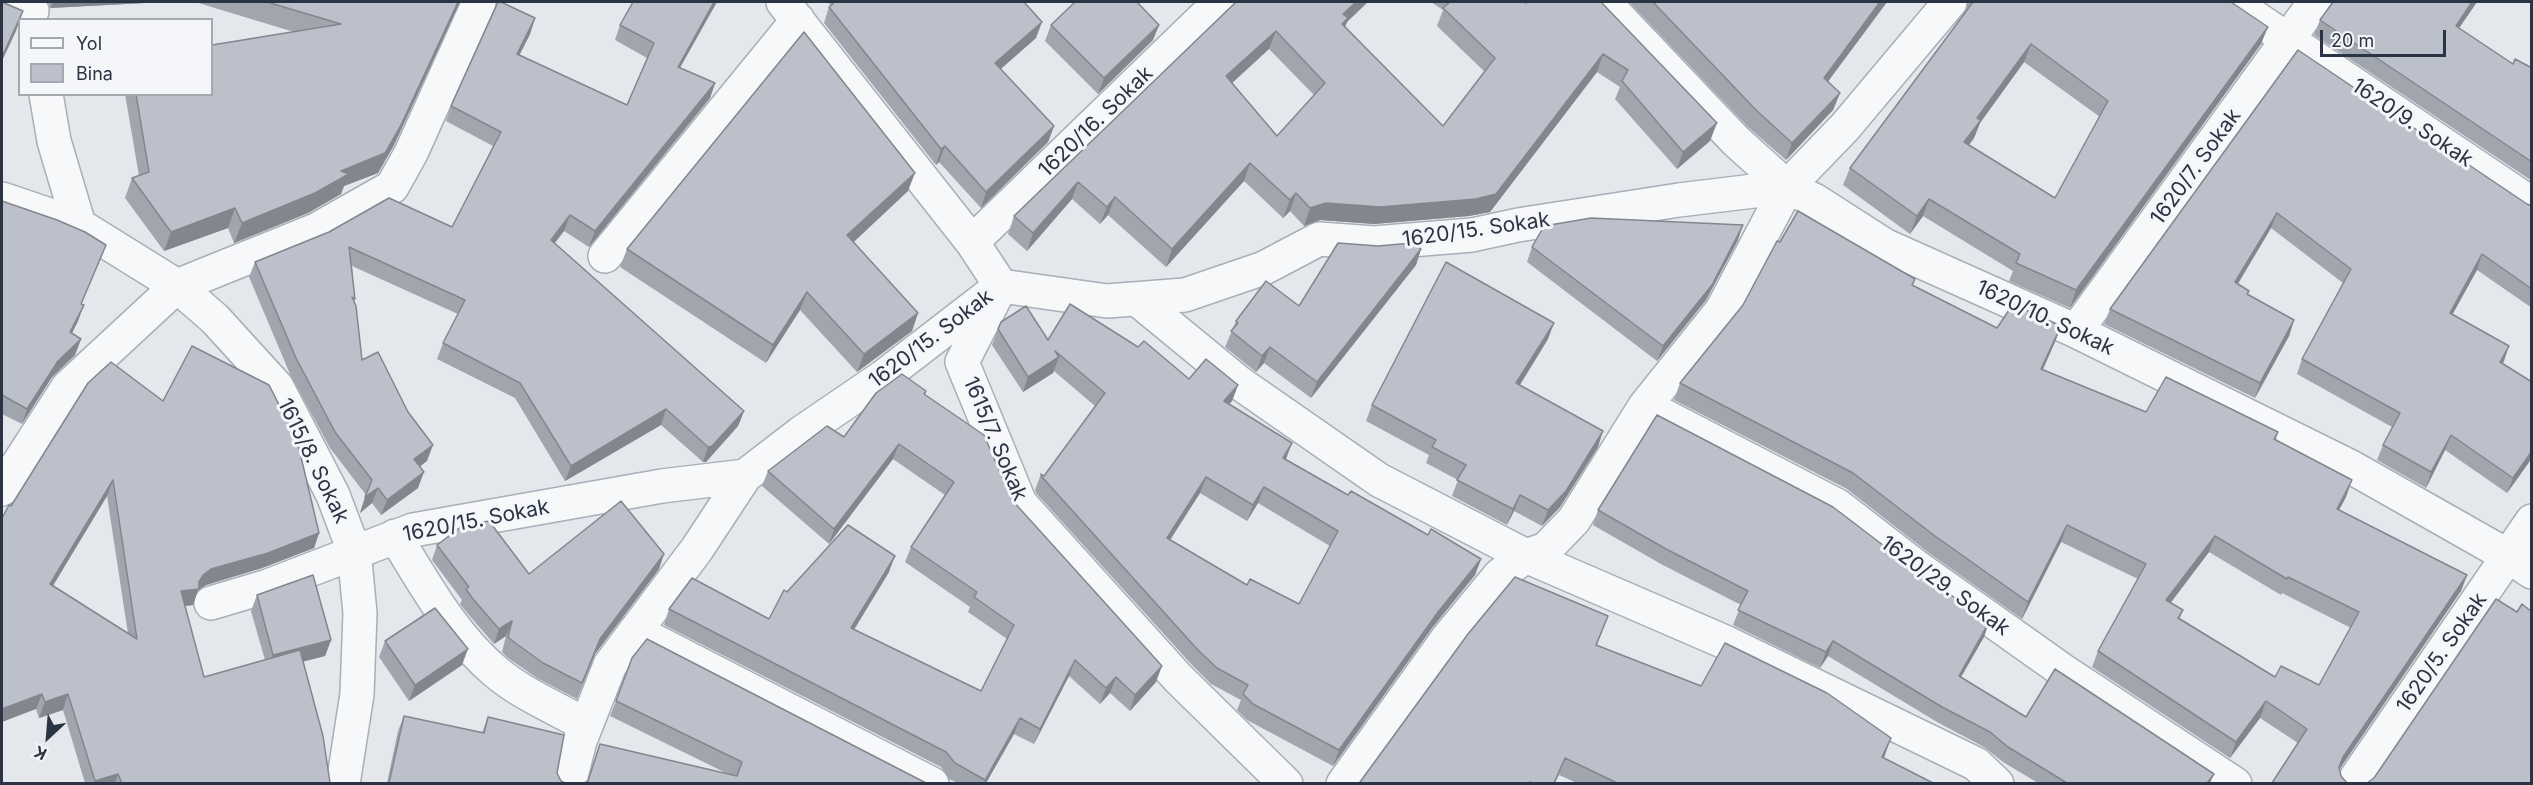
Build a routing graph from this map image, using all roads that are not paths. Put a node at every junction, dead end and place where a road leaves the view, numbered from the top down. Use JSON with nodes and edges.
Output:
{"nodes":[{"id":1,"x":479,"y":2,"type":"edge"},
{"id":2,"x":1220,"y":2,"type":"edge"},
{"id":3,"x":1604,"y":2,"type":"edge"},
{"id":4,"x":1950,"y":2,"type":"edge"},
{"id":5,"x":2232,"y":2,"type":"edge"},
{"id":6,"x":2315,"y":2,"type":"edge"},
{"id":7,"x":790,"y":11,"type":"edge"},
{"id":8,"x":2289,"y":39,"type":"junction"},
{"id":9,"x":46,"y":96,"type":"edge"},
{"id":10,"x":1787,"y":187,"type":"junction"},
{"id":11,"x":2,"y":199,"type":"edge"},
{"id":12,"x":2532,"y":204,"type":"edge"},
{"id":13,"x":79,"y":225,"type":"junction"},
{"id":14,"x":972,"y":242,"type":"junction"},
{"id":15,"x":605,"y":256,"type":"dead end"},
{"id":16,"x":177,"y":286,"type":"junction"},
{"id":17,"x":1001,"y":286,"type":"junction"},
{"id":18,"x":1137,"y":299,"type":"junction"},
{"id":19,"x":2076,"y":332,"type":"junction"},
{"id":20,"x":1645,"y":406,"type":"junction"},
{"id":21,"x":745,"y":476,"type":"junction"},
{"id":22,"x":2,"y":489,"type":"edge"},
{"id":23,"x":2532,"y":521,"type":"edge"},
{"id":24,"x":395,"y":536,"type":"junction"},
{"id":25,"x":354,"y":551,"type":"junction"},
{"id":26,"x":1526,"y":555,"type":"junction"},
{"id":27,"x":2520,"y":564,"type":"edge"},
{"id":28,"x":211,"y":603,"type":"dead end"},
{"id":29,"x":635,"y":631,"type":"junction"},
{"id":30,"x":586,"y":725,"type":"junction"},
{"id":31,"x":343,"y":783,"type":"edge"},
{"id":32,"x":569,"y":783,"type":"edge"},
{"id":33,"x":932,"y":783,"type":"edge"},
{"id":34,"x":1286,"y":783,"type":"edge"},
{"id":35,"x":1343,"y":783,"type":"edge"},
{"id":36,"x":1997,"y":783,"type":"edge"},
{"id":37,"x":2235,"y":783,"type":"edge"},
{"id":38,"x":2352,"y":783,"type":"edge"}],
"edges":[{"from":1,"to":16,"type":"street"},
{"from":2,"to":14,"type":"street","name":"1620/16. Sokak"},
{"from":3,"to":10,"type":"street","name":"1620/10. Sokak"},
{"from":4,"to":10,"type":"street"},
{"from":5,"to":8,"type":"street","name":"1620/9. Sokak"},
{"from":6,"to":8,"type":"street","name":"1620/7. Sokak"},
{"from":7,"to":14,"type":"street"},
{"from":7,"to":15,"type":"street"},
{"from":8,"to":12,"type":"street","name":"1620/9. Sokak"},
{"from":8,"to":19,"type":"street","name":"1620/7. Sokak"},
{"from":9,"to":13,"type":"street"},
{"from":10,"to":18,"type":"street","name":"1620/15. Sokak"},
{"from":10,"to":19,"type":"street","name":"1620/10. Sokak"},
{"from":10,"to":20,"type":"street"},
{"from":11,"to":13,"type":"street","name":"1615/8. Sokak"},
{"from":13,"to":16,"type":"street","name":"1615/8. Sokak"},
{"from":14,"to":17,"type":"street"},
{"from":16,"to":22,"type":"street"},
{"from":16,"to":25,"type":"street","name":"1615/8. Sokak"},
{"from":17,"to":18,"type":"street","name":"1620/15. Sokak"},
{"from":17,"to":21,"type":"street","name":"1620/15. Sokak"},
{"from":17,"to":34,"type":"street","name":"1615/7. Sokak"},
{"from":18,"to":26,"type":"street"},
{"from":19,"to":27,"type":"street","name":"1620/10. Sokak"},
{"from":20,"to":26,"type":"street"},
{"from":20,"to":37,"type":"street","name":"1620/29. Sokak"},
{"from":21,"to":24,"type":"street","name":"1620/15. Sokak"},
{"from":21,"to":29,"type":"street"},
{"from":23,"to":27,"type":"street","name":"1620/5. Sokak"},
{"from":24,"to":25,"type":"street","name":"1620/15. Sokak"},
{"from":24,"to":30,"type":"street"},
{"from":25,"to":28,"type":"street","name":"1620/15. Sokak"},
{"from":25,"to":31,"type":"street","name":"1615/8. Sokak"},
{"from":26,"to":35,"type":"street"},
{"from":26,"to":36,"type":"street"},
{"from":27,"to":38,"type":"street","name":"1620/5. Sokak"},
{"from":29,"to":30,"type":"street"},
{"from":29,"to":33,"type":"street"},
{"from":30,"to":32,"type":"street"}]}
